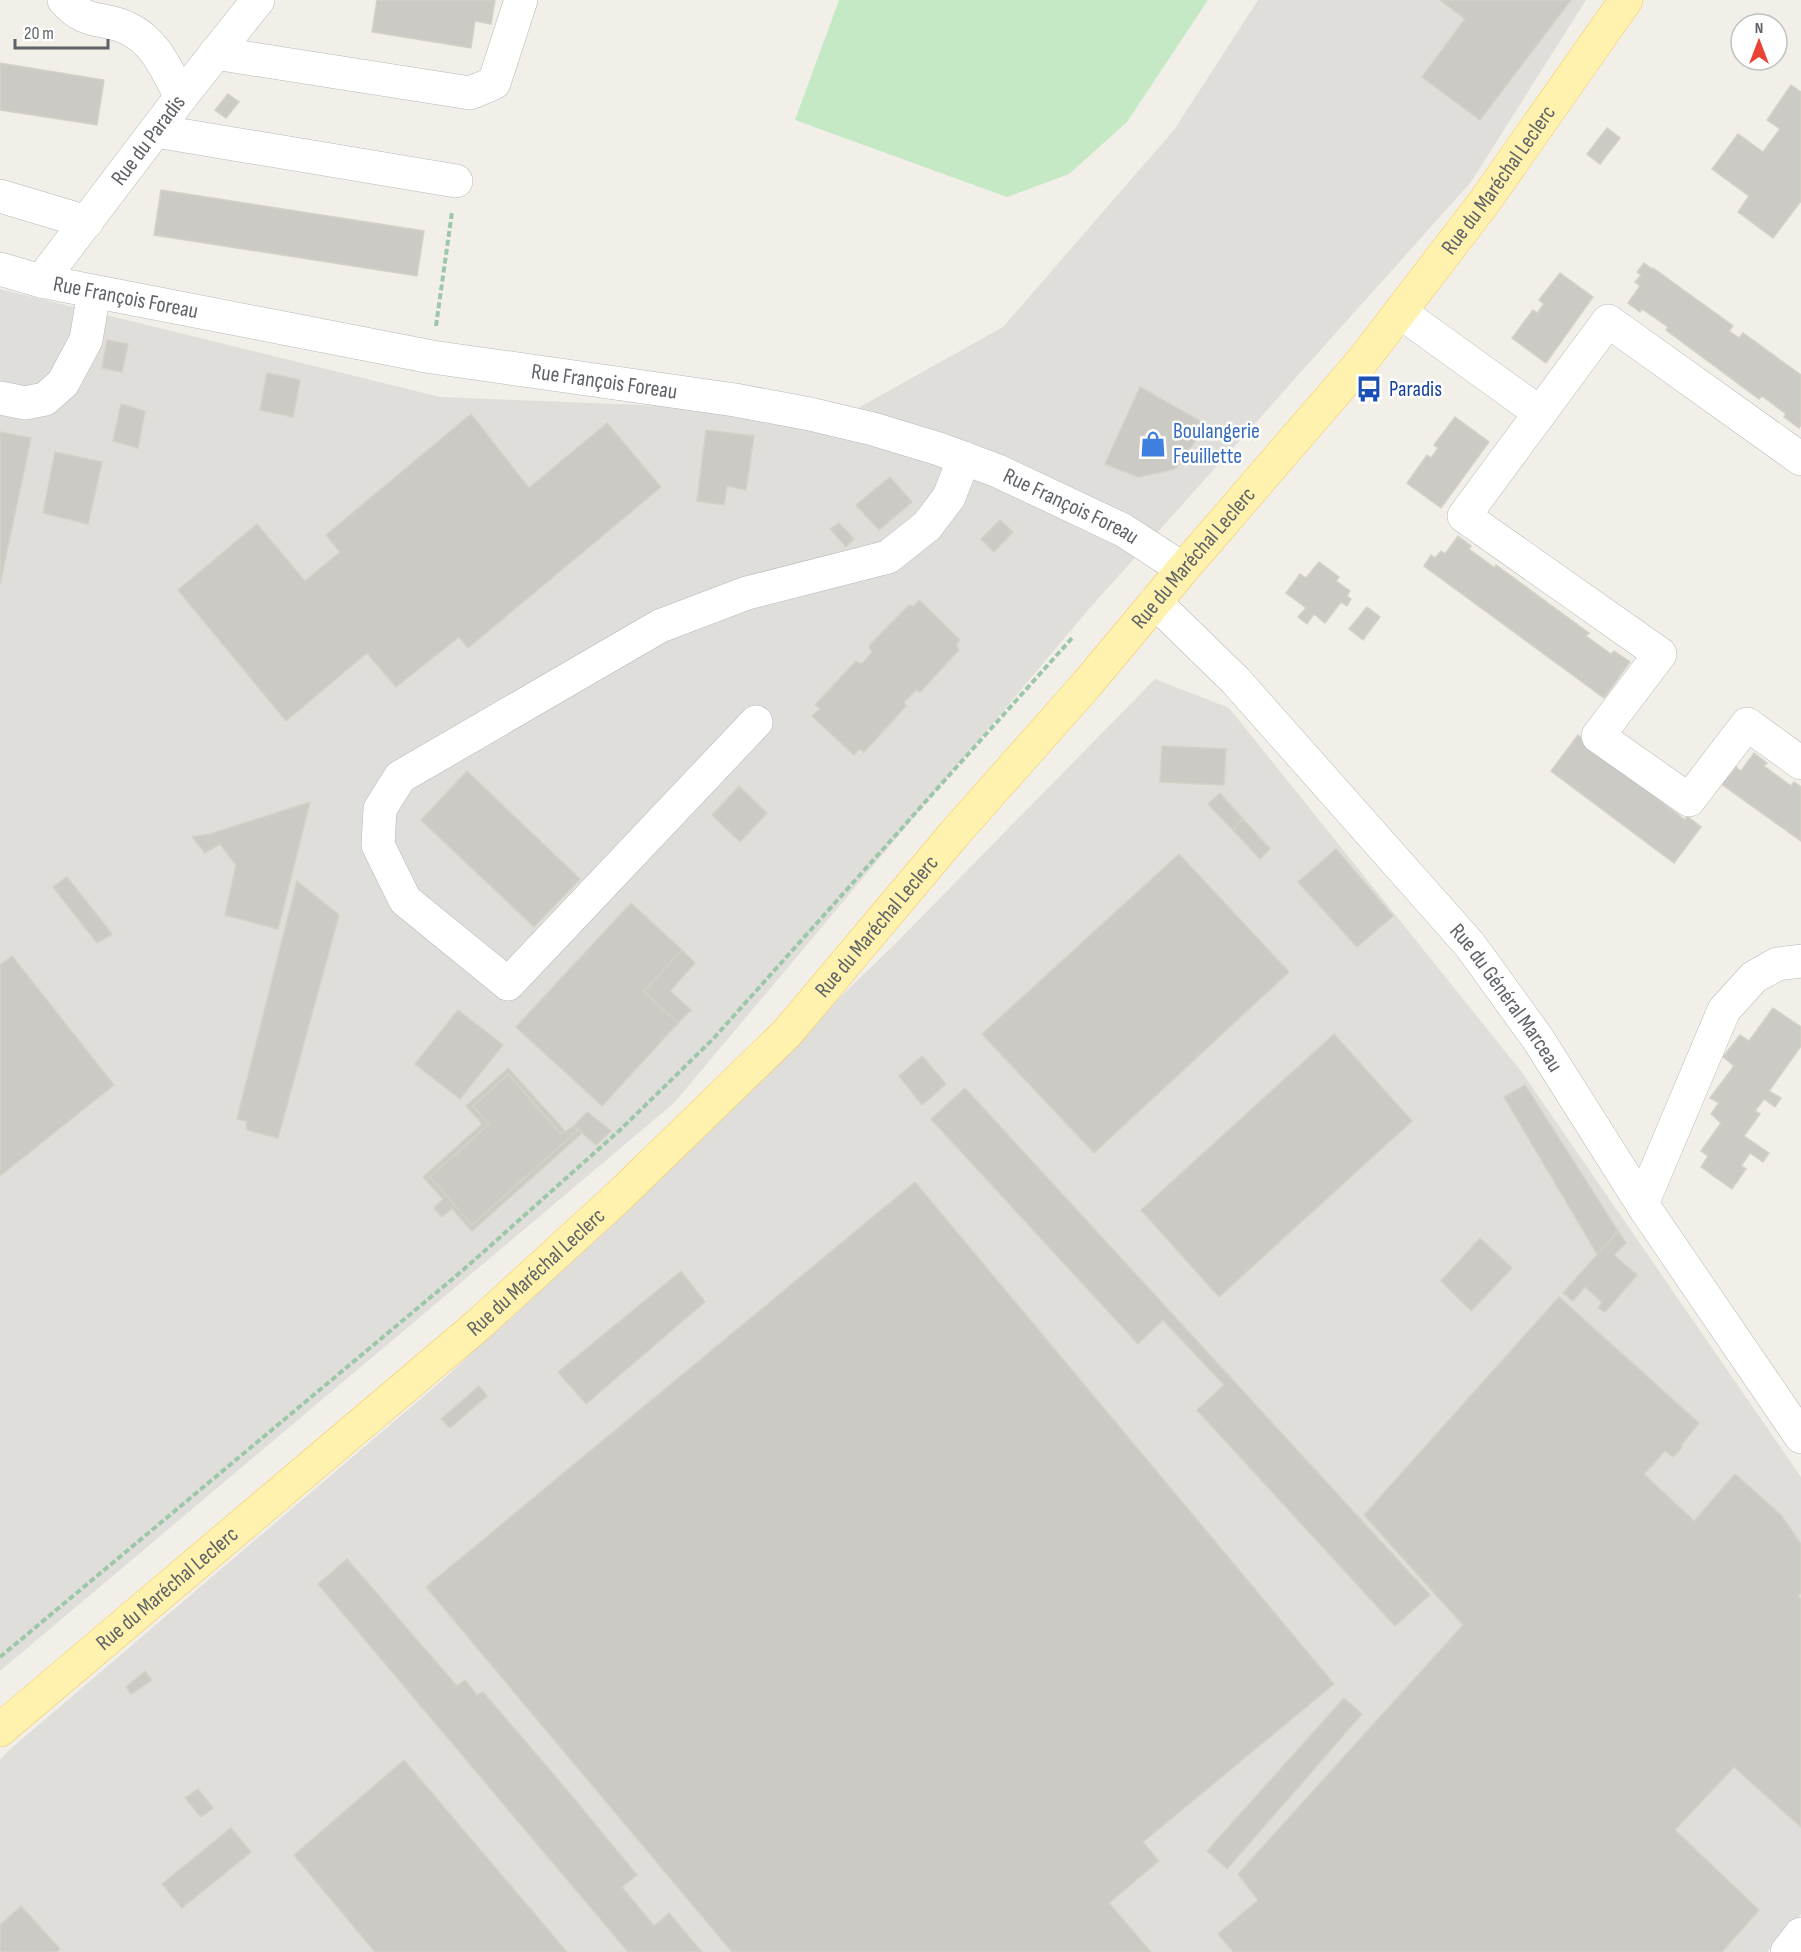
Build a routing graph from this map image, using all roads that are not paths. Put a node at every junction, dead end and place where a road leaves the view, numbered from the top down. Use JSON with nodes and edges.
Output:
{"nodes":[{"id":1,"x":64,"y":0,"type":"edge"},
{"id":2,"x":258,"y":0,"type":"edge"},
{"id":3,"x":521,"y":0,"type":"edge"},
{"id":4,"x":1626,"y":0,"type":"edge"},
{"id":5,"x":215,"y":53,"type":"junction"},
{"id":6,"x":181,"y":97,"type":"junction"},
{"id":7,"x":156,"y":131,"type":"junction"},
{"id":8,"x":456,"y":181,"type":"road end"},
{"id":9,"x":0,"y":196,"type":"edge"},
{"id":10,"x":87,"y":222,"type":"junction"},
{"id":11,"x":0,"y":269,"type":"edge"},
{"id":12,"x":41,"y":281,"type":"junction"},
{"id":13,"x":94,"y":292,"type":"junction"},
{"id":14,"x":1400,"y":312,"type":"junction"},
{"id":15,"x":0,"y":398,"type":"edge"},
{"id":16,"x":1540,"y":413,"type":"junction"},
{"id":17,"x":964,"y":458,"type":"junction"},
{"id":18,"x":1801,"y":459,"type":"edge"},
{"id":19,"x":1183,"y":569,"type":"junction"},
{"id":20,"x":1155,"y":602,"type":"junction"},
{"id":21,"x":756,"y":722,"type":"dead end"},
{"id":22,"x":1801,"y":763,"type":"edge"},
{"id":23,"x":1801,"y":962,"type":"edge"},
{"id":24,"x":1642,"y":1204,"type":"junction"},
{"id":25,"x":1801,"y":1437,"type":"edge"},
{"id":26,"x":0,"y":1730,"type":"edge"},
{"id":27,"x":1801,"y":1934,"type":"edge"},
{"id":28,"x":1787,"y":1952,"type":"edge"}],
"edges":[{"from":1,"to":6,"type":"street"},
{"from":2,"to":5,"type":"street","name":"Rue du Paradis"},
{"from":3,"to":5,"type":"street"},
{"from":4,"to":14,"type":"main road","name":"Rue du Maréchal Leclerc"},
{"from":5,"to":6,"type":"street","name":"Rue du Paradis"},
{"from":6,"to":7,"type":"street","name":"Rue du Paradis"},
{"from":7,"to":8,"type":"street"},
{"from":7,"to":10,"type":"street","name":"Rue du Paradis"},
{"from":9,"to":10,"type":"street"},
{"from":10,"to":12,"type":"street","name":"Rue du Paradis"},
{"from":11,"to":12,"type":"street","name":"Rue François Foreau"},
{"from":12,"to":13,"type":"street","name":"Rue François Foreau"},
{"from":13,"to":15,"type":"street"},
{"from":13,"to":17,"type":"street","name":"Rue François Foreau"},
{"from":14,"to":16,"type":"street"},
{"from":14,"to":19,"type":"main road","name":"Rue du Maréchal Leclerc"},
{"from":16,"to":18,"type":"street"},
{"from":16,"to":22,"type":"street"},
{"from":17,"to":19,"type":"street","name":"Rue François Foreau"},
{"from":17,"to":21,"type":"street"},
{"from":19,"to":20,"type":"main road","name":"Rue du Maréchal Leclerc"},
{"from":20,"to":24,"type":"street","name":"Rue du Général Marceau"},
{"from":20,"to":26,"type":"main road","name":"Rue du Maréchal Leclerc"},
{"from":23,"to":24,"type":"street"},
{"from":24,"to":25,"type":"street","name":"Rue du Général Marceau"},
{"from":27,"to":28,"type":"street"}]}
